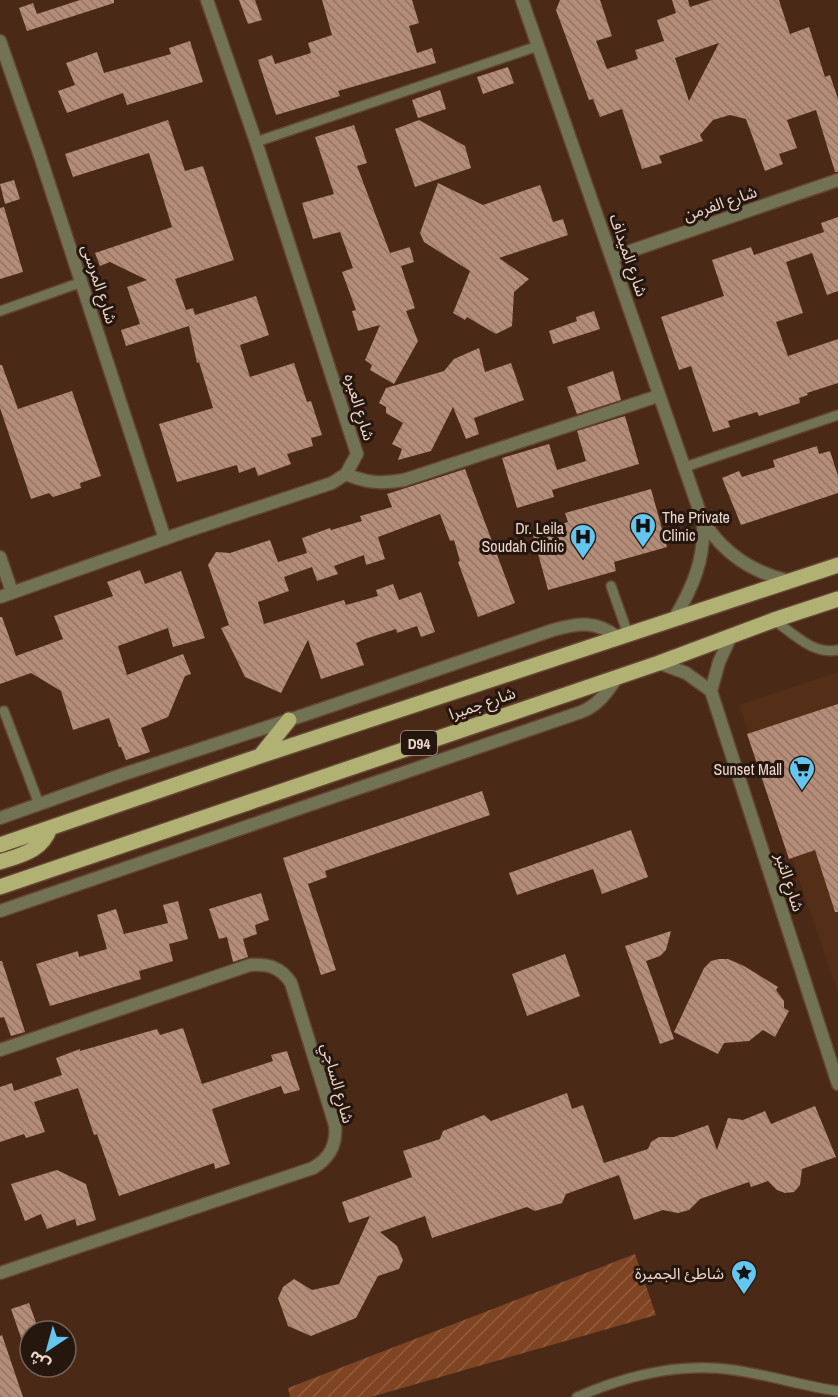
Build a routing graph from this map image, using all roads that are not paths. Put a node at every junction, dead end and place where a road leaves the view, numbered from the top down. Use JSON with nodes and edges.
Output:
{"nodes":[{"id":1,"x":207,"y":0,"type":"edge"},
{"id":2,"x":522,"y":0,"type":"edge"},
{"id":3,"x":538,"y":46,"type":"junction"},
{"id":4,"x":1,"y":49,"type":"edge"},
{"id":5,"x":256,"y":142,"type":"junction"},
{"id":6,"x":838,"y":180,"type":"edge"},
{"id":7,"x":613,"y":257,"type":"junction"},
{"id":8,"x":82,"y":282,"type":"junction"},
{"id":9,"x":0,"y":311,"type":"edge"},
{"id":10,"x":658,"y":396,"type":"junction"},
{"id":11,"x":838,"y":415,"type":"edge"},
{"id":12,"x":685,"y":467,"type":"junction"},
{"id":13,"x":346,"y":474,"type":"junction"},
{"id":14,"x":703,"y":521,"type":"junction"},
{"id":15,"x":165,"y":539,"type":"junction"},
{"id":16,"x":0,"y":557,"type":"edge"},
{"id":17,"x":838,"y":564,"type":"edge"},
{"id":18,"x":789,"y":581,"type":"junction"},
{"id":19,"x":611,"y":586,"type":"dead end"},
{"id":20,"x":6,"y":594,"type":"edge"},
{"id":21,"x":838,"y":598,"type":"edge"},
{"id":22,"x":674,"y":619,"type":"junction"},
{"id":23,"x":774,"y":620,"type":"junction"},
{"id":24,"x":623,"y":635,"type":"junction"},
{"id":25,"x":731,"y":636,"type":"junction"},
{"id":26,"x":838,"y":650,"type":"edge"},
{"id":27,"x":659,"y":663,"type":"junction"},
{"id":28,"x":618,"y":676,"type":"junction"},
{"id":29,"x":711,"y":691,"type":"junction"},
{"id":30,"x":4,"y":711,"type":"dead end"},
{"id":31,"x":290,"y":720,"type":"junction"},
{"id":32,"x":260,"y":756,"type":"junction"},
{"id":33,"x":39,"y":804,"type":"junction"},
{"id":34,"x":0,"y":818,"type":"edge"},
{"id":35,"x":50,"y":828,"type":"junction"},
{"id":36,"x":0,"y":845,"type":"edge"},
{"id":37,"x":0,"y":862,"type":"edge"},
{"id":38,"x":0,"y":887,"type":"edge"},
{"id":39,"x":0,"y":911,"type":"edge"},
{"id":40,"x":0,"y":1050,"type":"edge"},
{"id":41,"x":838,"y":1084,"type":"edge"},
{"id":42,"x":0,"y":1273,"type":"edge"},
{"id":43,"x":838,"y":1391,"type":"edge"},
{"id":44,"x":577,"y":1397,"type":"edge"}],
"edges":[{"from":1,"to":5,"type":"street","name":"شارع العبره"},
{"from":2,"to":3,"type":"street","name":"شارع الميداف"},
{"from":3,"to":5,"type":"lane"},
{"from":3,"to":7,"type":"street","name":"شارع الميداف"},
{"from":4,"to":8,"type":"street","name":"شارع المرسى"},
{"from":5,"to":13,"type":"street","name":"شارع العبره"},
{"from":6,"to":7,"type":"street","name":"شارع الفرمن"},
{"from":7,"to":10,"type":"street","name":"شارع الميداف"},
{"from":8,"to":9,"type":"lane"},
{"from":8,"to":15,"type":"street","name":"شارع المرسى"},
{"from":10,"to":12,"type":"street","name":"شارع الميداف"},
{"from":10,"to":13,"type":"street"},
{"from":11,"to":12,"type":"lane"},
{"from":12,"to":14,"type":"street","name":"شارع الميداف"},
{"from":13,"to":15,"type":"street"},
{"from":14,"to":18,"type":"street","name":"شارع الميداف"},
{"from":14,"to":22,"type":"street","name":"شارع الميداف"},
{"from":15,"to":20,"type":"street"},
{"from":16,"to":20,"type":"street"},
{"from":17,"to":18,"type":"main road","name":"شارع جميرا","number":"D94"},
{"from":18,"to":22,"type":"main road","name":"شارع جميرا","number":"D94"},
{"from":19,"to":24,"type":"lane"},
{"from":21,"to":23,"type":"main road","name":"شارع جميرا","number":"D94"},
{"from":22,"to":24,"type":"main road","name":"شارع جميرا","number":"D94"},
{"from":23,"to":25,"type":"main road","name":"شارع جميرا","number":"D94"},
{"from":23,"to":26,"type":"lane"},
{"from":24,"to":31,"type":"street"},
{"from":24,"to":32,"type":"main road","name":"شارع جميرا","number":"D94"},
{"from":25,"to":27,"type":"main road","name":"شارع جميرا","number":"D94"},
{"from":25,"to":29,"type":"street"},
{"from":27,"to":28,"type":"main road","name":"شارع جميرا","number":"D94"},
{"from":27,"to":29,"type":"street"},
{"from":28,"to":38,"type":"main road","name":"شارع جميرا","number":"D94"},
{"from":28,"to":39,"type":"street"},
{"from":29,"to":41,"type":"street","name":"شارع الثبر"},
{"from":30,"to":33,"type":"lane"},
{"from":31,"to":32,"type":"main road"},
{"from":31,"to":33,"type":"street"},
{"from":32,"to":35,"type":"main road","name":"شارع جميرا","number":"D94"},
{"from":33,"to":34,"type":"street"},
{"from":35,"to":36,"type":"main road","name":"شارع جميرا","number":"D94"},
{"from":35,"to":37,"type":"main road"},
{"from":40,"to":42,"type":"street","name":"شارع الساجي"},
{"from":43,"to":44,"type":"lane"}]}
